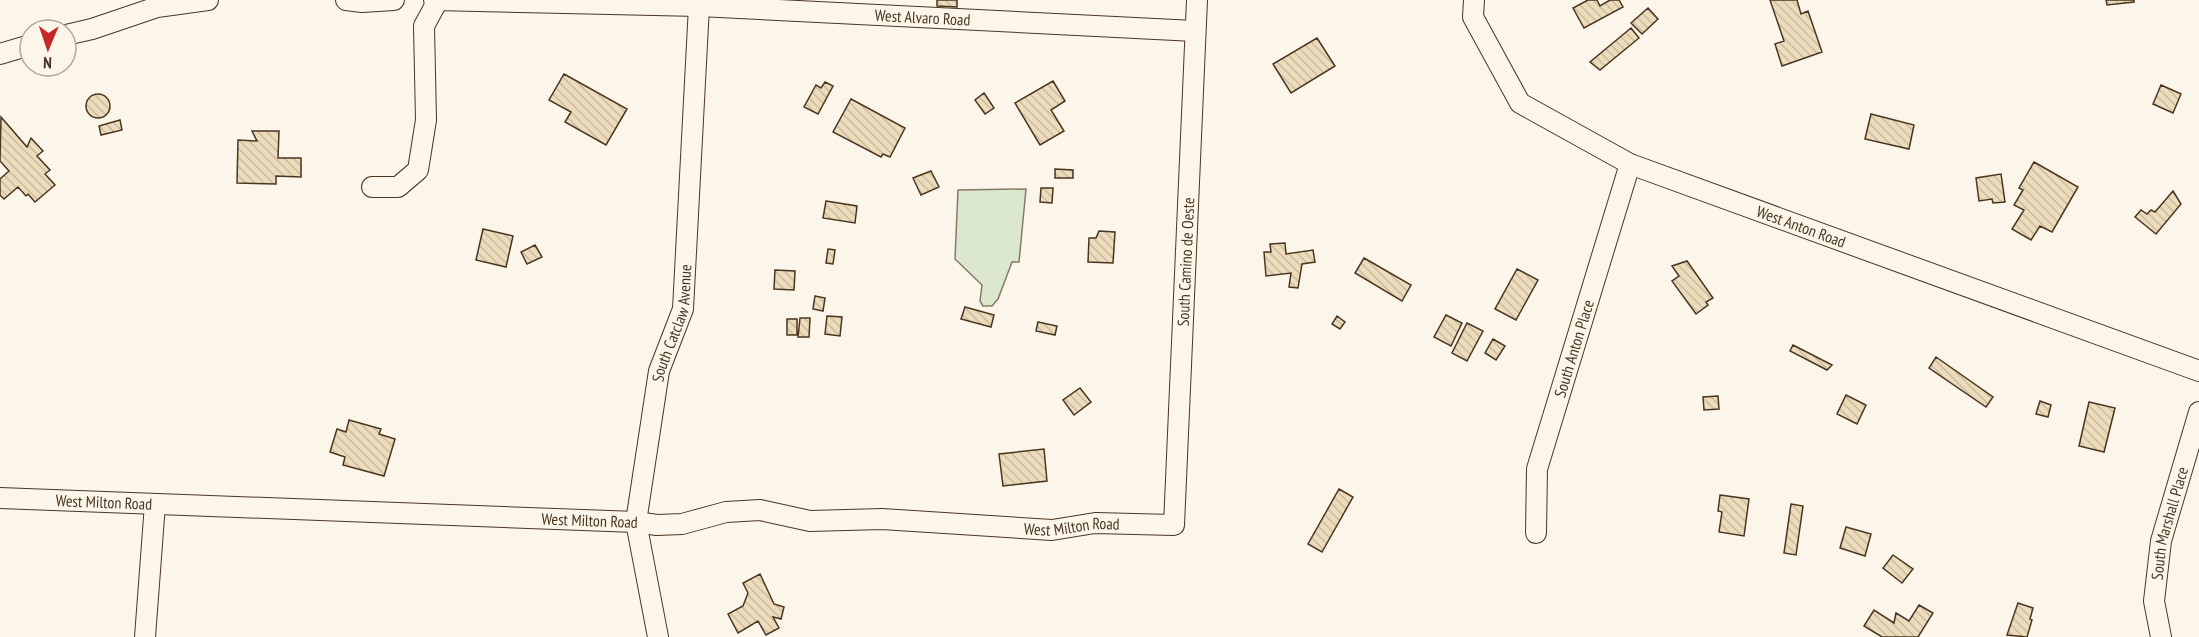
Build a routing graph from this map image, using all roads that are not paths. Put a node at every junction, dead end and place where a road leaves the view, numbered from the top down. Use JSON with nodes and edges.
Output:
{"nodes":[{"id":1,"x":208,"y":0,"type":"edge"},
{"id":2,"x":346,"y":0,"type":"edge"},
{"id":3,"x":394,"y":0,"type":"edge"},
{"id":4,"x":436,"y":0,"type":"edge"},
{"id":5,"x":1197,"y":0,"type":"edge"},
{"id":6,"x":1474,"y":0,"type":"edge"},
{"id":7,"x":699,"y":6,"type":"junction"},
{"id":8,"x":1195,"y":31,"type":"junction"},
{"id":9,"x":78,"y":32,"type":"edge"},
{"id":10,"x":18,"y":49,"type":"edge"},
{"id":11,"x":0,"y":54,"type":"edge"},
{"id":12,"x":1630,"y":164,"type":"junction"},
{"id":13,"x":372,"y":188,"type":"dead end"},
{"id":14,"x":2199,"y":371,"type":"edge"},
{"id":15,"x":2199,"y":412,"type":"edge"},
{"id":16,"x":0,"y":498,"type":"edge"},
{"id":17,"x":155,"y":504,"type":"junction"},
{"id":18,"x":636,"y":522,"type":"junction"},
{"id":19,"x":1174,"y":525,"type":"joint"},
{"id":20,"x":1536,"y":533,"type":"dead end"},
{"id":21,"x":145,"y":637,"type":"edge"},
{"id":22,"x":658,"y":637,"type":"edge"},
{"id":23,"x":2161,"y":637,"type":"edge"}],
"edges":[{"from":1,"to":9,"type":"street"},
{"from":2,"to":3,"type":"street"},
{"from":4,"to":7,"type":"street","name":"West Alvaro Road"},
{"from":4,"to":13,"type":"street"},
{"from":5,"to":8,"type":"street","name":"South Camino de Oeste"},
{"from":6,"to":12,"type":"street","name":"West Anton Road"},
{"from":7,"to":8,"type":"street","name":"West Alvaro Road"},
{"from":7,"to":18,"type":"street","name":"South Catclaw Avenue"},
{"from":8,"to":19,"type":"street","name":"South Camino de Oeste"},
{"from":10,"to":11,"type":"street"},
{"from":12,"to":14,"type":"street","name":"West Anton Road"},
{"from":12,"to":20,"type":"street","name":"South Anton Place"},
{"from":15,"to":23,"type":"street","name":"South Marshall Place"},
{"from":16,"to":17,"type":"street","name":"West Milton Road"},
{"from":17,"to":18,"type":"street","name":"West Milton Road"},
{"from":17,"to":21,"type":"street"},
{"from":18,"to":19,"type":"street","name":"West Milton Road"},
{"from":18,"to":22,"type":"street","name":"South Catclaw Avenue"}]}
